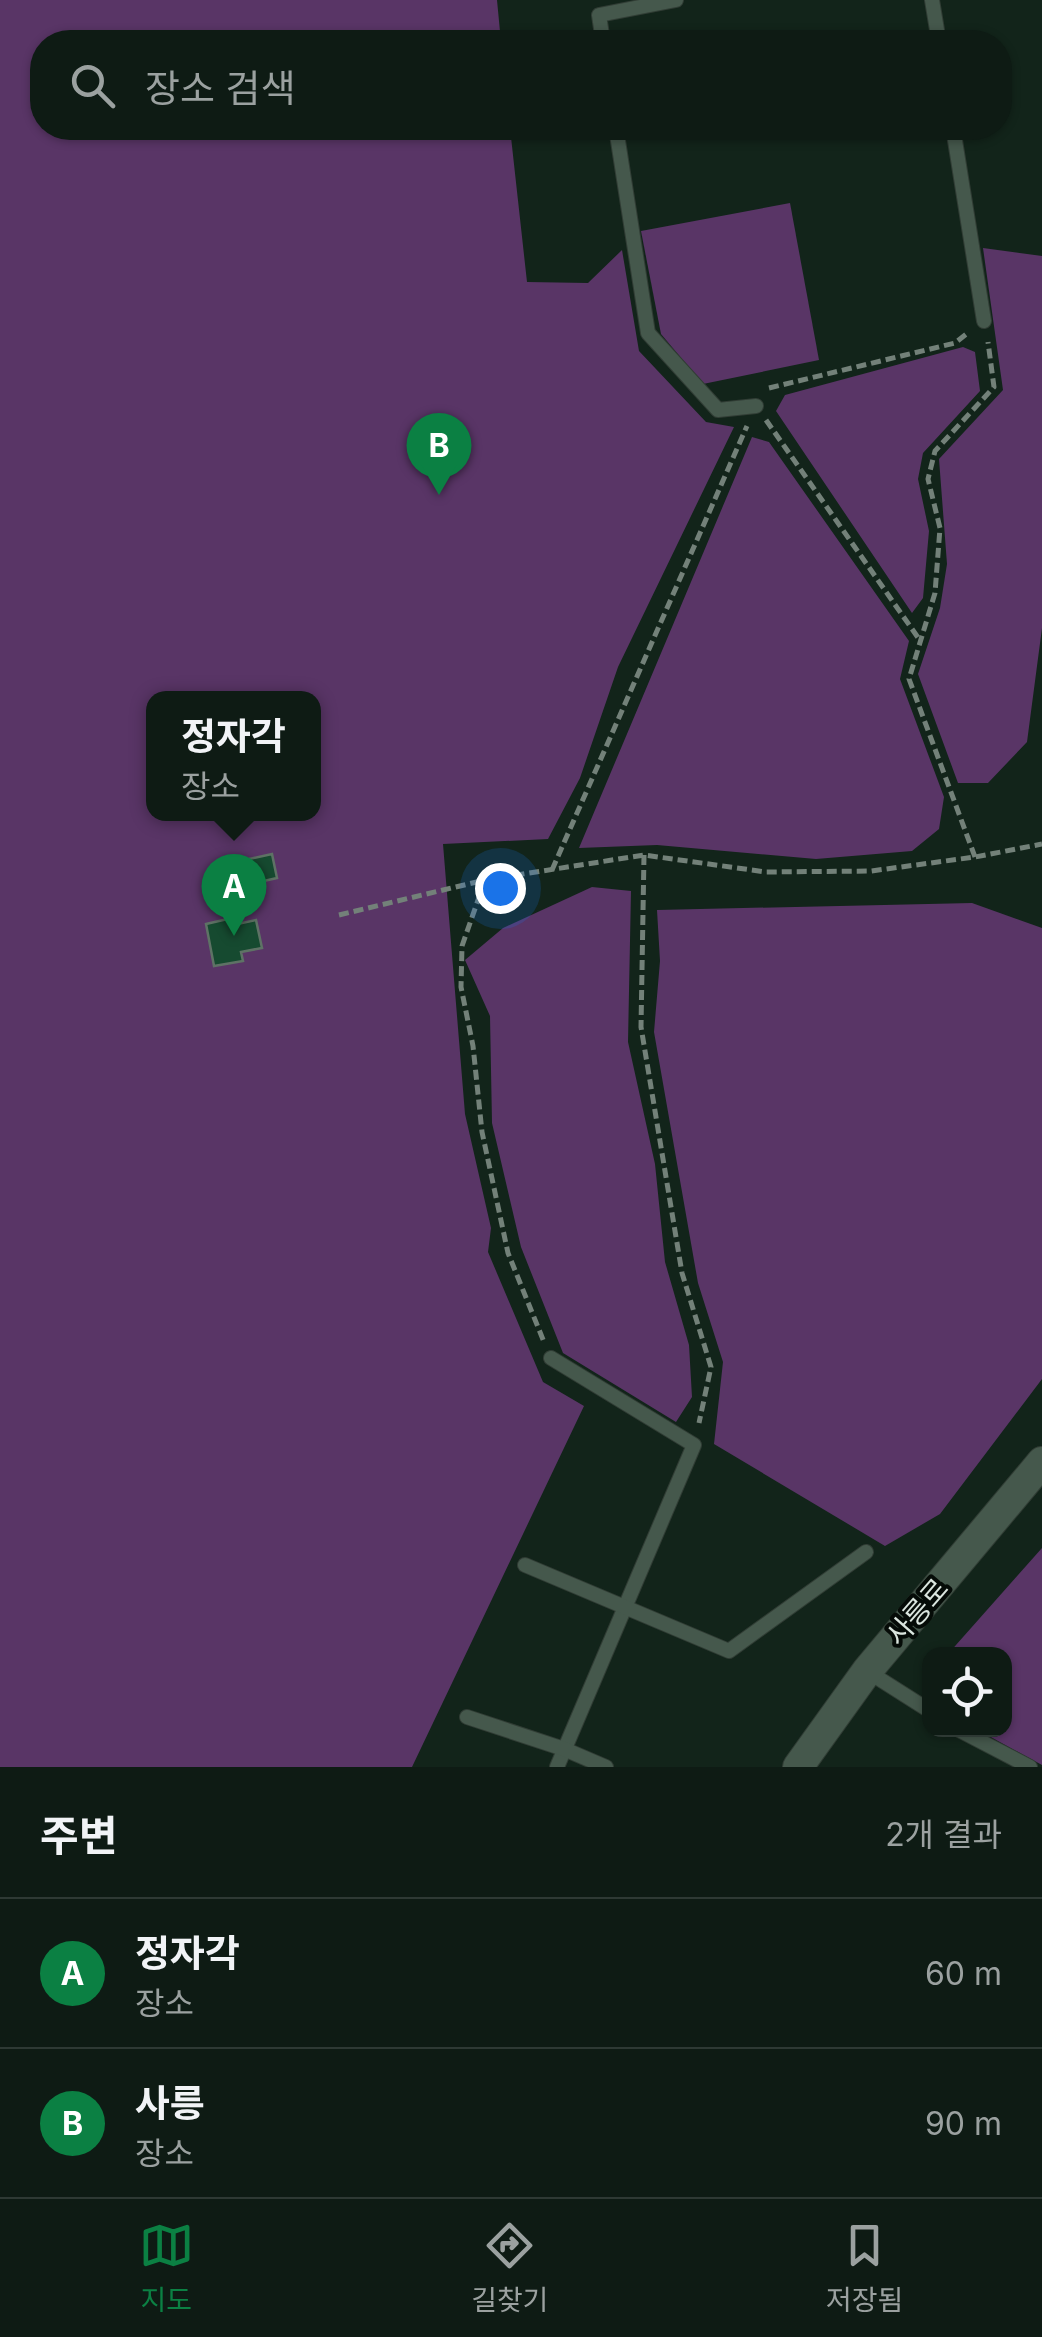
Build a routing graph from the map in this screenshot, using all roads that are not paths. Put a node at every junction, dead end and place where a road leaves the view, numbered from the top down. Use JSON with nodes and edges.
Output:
{"nodes":[{"id":1,"x":676,"y":0,"type":"edge"},
{"id":2,"x":932,"y":0,"type":"edge"},
{"id":3,"x":601,"y":30,"type":"edge"},
{"id":4,"x":937,"y":30,"type":"edge"},
{"id":5,"x":618,"y":140,"type":"edge"},
{"id":6,"x":955,"y":140,"type":"edge"},
{"id":7,"x":984,"y":320,"type":"road end"},
{"id":8,"x":756,"y":406,"type":"road end"},
{"id":9,"x":551,"y":1358,"type":"road end"},
{"id":10,"x":1042,"y":1462,"type":"edge"},
{"id":11,"x":866,"y":1552,"type":"dead end"},
{"id":12,"x":524,"y":1565,"type":"dead end"},
{"id":13,"x":625,"y":1607,"type":"junction"},
{"id":14,"x":866,"y":1670,"type":"junction"},
{"id":15,"x":922,"y":1706,"type":"edge"},
{"id":16,"x":467,"y":1716,"type":"dead end"},
{"id":17,"x":972,"y":1737,"type":"edge"},
{"id":18,"x":564,"y":1749,"type":"junction"},
{"id":19,"x":556,"y":1767,"type":"edge"},
{"id":20,"x":606,"y":1767,"type":"edge"},
{"id":21,"x":798,"y":1767,"type":"edge"},
{"id":22,"x":1030,"y":1767,"type":"edge"}],
"edges":[{"from":1,"to":3,"type":"lane"},
{"from":2,"to":4,"type":"lane"},
{"from":5,"to":8,"type":"lane"},
{"from":6,"to":7,"type":"lane"},
{"from":9,"to":13,"type":"lane"},
{"from":10,"to":14,"type":"street","name":"사릉로"},
{"from":11,"to":13,"type":"lane"},
{"from":12,"to":13,"type":"lane"},
{"from":13,"to":18,"type":"lane"},
{"from":14,"to":15,"type":"lane"},
{"from":14,"to":21,"type":"street","name":"사릉로"},
{"from":16,"to":18,"type":"lane"},
{"from":17,"to":22,"type":"lane"},
{"from":18,"to":19,"type":"lane"},
{"from":18,"to":20,"type":"lane"}]}
